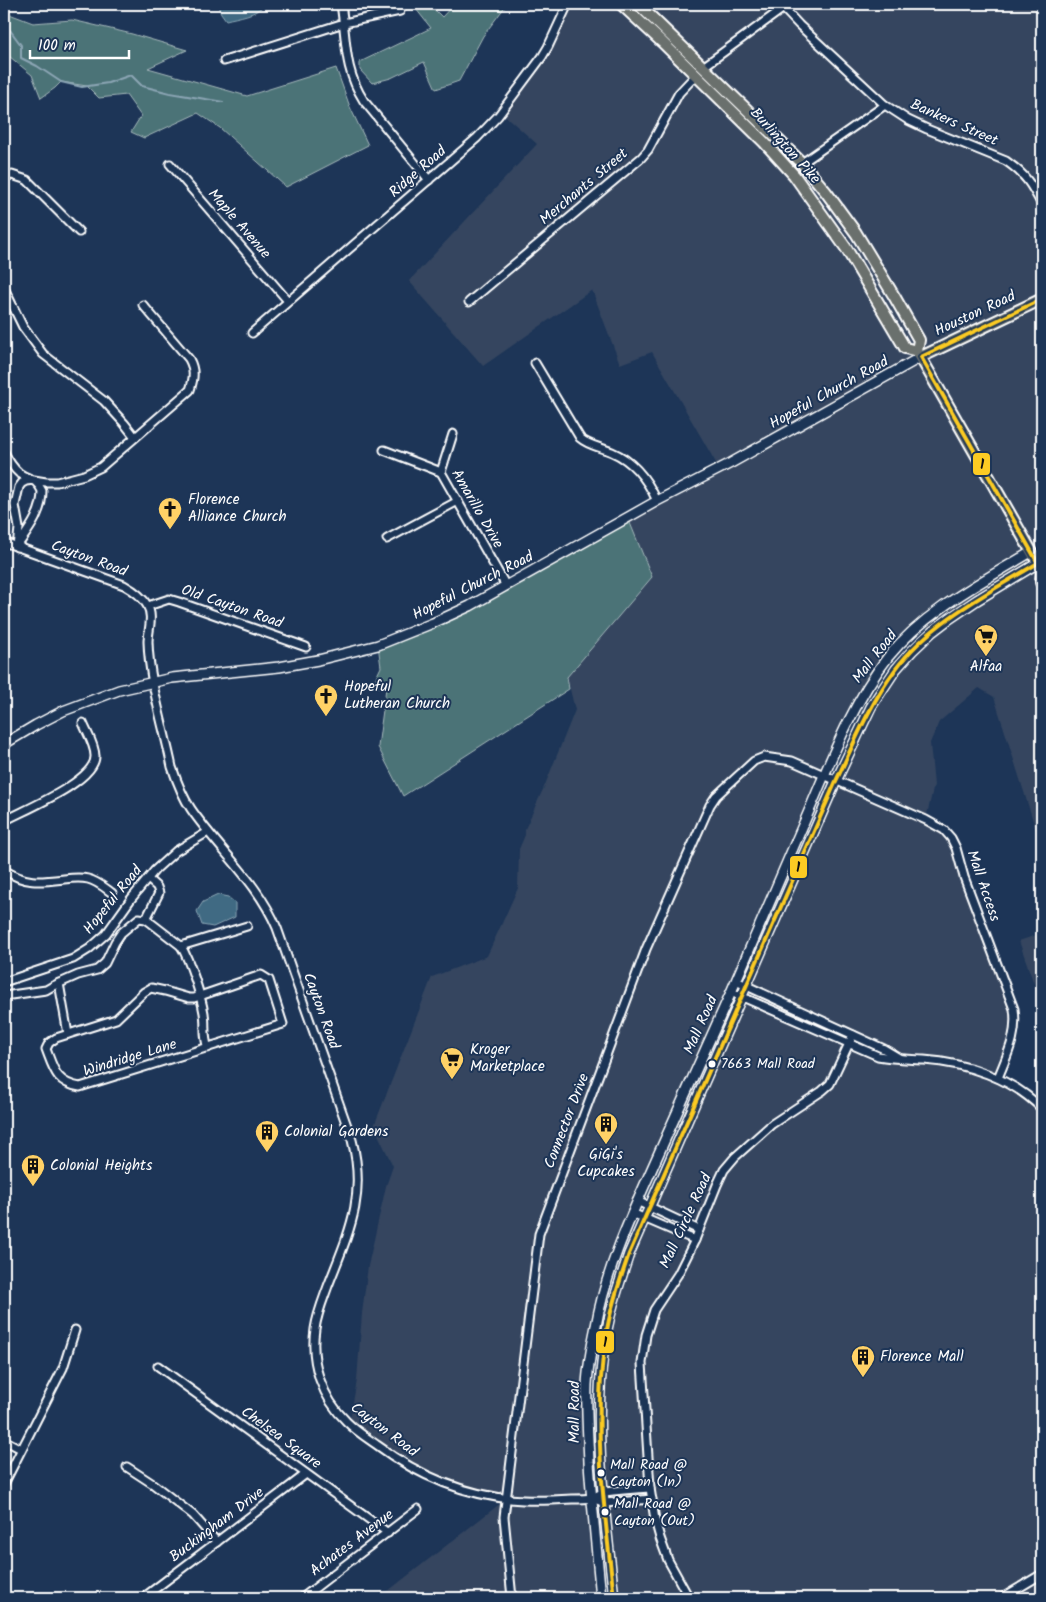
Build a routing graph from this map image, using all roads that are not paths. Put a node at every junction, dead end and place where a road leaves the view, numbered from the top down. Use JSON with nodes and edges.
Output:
{"nodes":[{"id":1,"x":341,"y":4,"type":"edge"},
{"id":2,"x":568,"y":4,"type":"edge"},
{"id":3,"x":621,"y":4,"type":"edge"},
{"id":4,"x":638,"y":4,"type":"edge"},
{"id":5,"x":786,"y":6,"type":"edge"},
{"id":6,"x":400,"y":10,"type":"dead end"},
{"id":7,"x":344,"y":23,"type":"junction"},
{"id":8,"x":224,"y":61,"type":"dead end"},
{"id":9,"x":699,"y":71,"type":"junction"},
{"id":10,"x":885,"y":105,"type":"junction"},
{"id":11,"x":802,"y":163,"type":"junction"},
{"id":12,"x":170,"y":164,"type":"dead end"},
{"id":13,"x":4,"y":176,"type":"edge"},
{"id":14,"x":429,"y":180,"type":"junction"},
{"id":15,"x":1042,"y":205,"type":"edge"},
{"id":16,"x":78,"y":232,"type":"dead end"},
{"id":17,"x":4,"y":288,"type":"edge"},
{"id":18,"x":1042,"y":299,"type":"edge"},
{"id":19,"x":288,"y":301,"type":"junction"},
{"id":20,"x":469,"y":302,"type":"dead end"},
{"id":21,"x":143,"y":305,"type":"dead end"},
{"id":22,"x":252,"y":332,"type":"dead end"},
{"id":23,"x":919,"y":354,"type":"junction"},
{"id":24,"x":534,"y":363,"type":"dead end"},
{"id":25,"x":453,"y":434,"type":"dead end"},
{"id":26,"x":135,"y":437,"type":"junction"},
{"id":27,"x":384,"y":450,"type":"dead end"},
{"id":28,"x":4,"y":452,"type":"edge"},
{"id":29,"x":441,"y":472,"type":"junction"},
{"id":30,"x":34,"y":480,"type":"junction"},
{"id":31,"x":458,"y":501,"type":"junction"},
{"id":32,"x":657,"y":501,"type":"junction"},
{"id":33,"x":387,"y":539,"type":"dead end"},
{"id":34,"x":4,"y":542,"type":"edge"},
{"id":35,"x":17,"y":547,"type":"junction"},
{"id":36,"x":1031,"y":552,"type":"junction"},
{"id":37,"x":1041,"y":568,"type":"edge"},
{"id":38,"x":1042,"y":584,"type":"edge"},
{"id":39,"x":506,"y":586,"type":"junction"},
{"id":40,"x":148,"y":606,"type":"junction"},
{"id":41,"x":306,"y":647,"type":"dead end"},
{"id":42,"x":153,"y":682,"type":"junction"},
{"id":43,"x":83,"y":723,"type":"dead end"},
{"id":44,"x":4,"y":744,"type":"edge"},
{"id":45,"x":824,"y":776,"type":"junction"},
{"id":46,"x":836,"y":781,"type":"junction"},
{"id":47,"x":4,"y":821,"type":"edge"},
{"id":48,"x":208,"y":832,"type":"junction"},
{"id":49,"x":4,"y":870,"type":"edge"},
{"id":50,"x":148,"y":879,"type":"junction"},
{"id":51,"x":112,"y":893,"type":"dead end"},
{"id":52,"x":146,"y":920,"type":"junction"},
{"id":53,"x":247,"y":926,"type":"dead end"},
{"id":54,"x":181,"y":946,"type":"junction"},
{"id":55,"x":736,"y":981,"type":"junction"},
{"id":56,"x":4,"y":982,"type":"edge"},
{"id":57,"x":59,"y":983,"type":"junction"},
{"id":58,"x":747,"y":986,"type":"junction"},
{"id":59,"x":731,"y":992,"type":"junction"},
{"id":60,"x":4,"y":996,"type":"edge"},
{"id":61,"x":199,"y":996,"type":"junction"},
{"id":62,"x":743,"y":997,"type":"junction"},
{"id":63,"x":68,"y":1034,"type":"junction"},
{"id":64,"x":853,"y":1035,"type":"junction"},
{"id":65,"x":849,"y":1044,"type":"junction"},
{"id":66,"x":208,"y":1048,"type":"junction"},
{"id":67,"x":901,"y":1060,"type":"junction"},
{"id":68,"x":998,"y":1078,"type":"junction"},
{"id":69,"x":1042,"y":1109,"type":"edge"},
{"id":70,"x":637,"y":1201,"type":"junction"},
{"id":71,"x":650,"y":1208,"type":"junction"},
{"id":72,"x":632,"y":1213,"type":"junction"},
{"id":73,"x":645,"y":1218,"type":"junction"},
{"id":74,"x":699,"y":1230,"type":"junction"},
{"id":75,"x":695,"y":1240,"type":"junction"},
{"id":76,"x":75,"y":1330,"type":"dead end"},
{"id":77,"x":158,"y":1366,"type":"dead end"},
{"id":78,"x":4,"y":1440,"type":"edge"},
{"id":79,"x":21,"y":1449,"type":"junction"},
{"id":80,"x":127,"y":1467,"type":"dead end"},
{"id":81,"x":306,"y":1474,"type":"junction"},
{"id":82,"x":4,"y":1484,"type":"edge"},
{"id":83,"x":650,"y":1488,"type":"junction"},
{"id":84,"x":604,"y":1492,"type":"junction"},
{"id":85,"x":592,"y":1498,"type":"junction"},
{"id":86,"x":507,"y":1499,"type":"junction"},
{"id":87,"x":652,"y":1499,"type":"junction"},
{"id":88,"x":605,"y":1503,"type":"junction"},
{"id":89,"x":418,"y":1510,"type":"dead end"},
{"id":90,"x":388,"y":1533,"type":"junction"},
{"id":91,"x":217,"y":1542,"type":"junction"},
{"id":92,"x":1042,"y":1574,"type":"edge"},
{"id":93,"x":143,"y":1598,"type":"edge"},
{"id":94,"x":302,"y":1598,"type":"edge"},
{"id":95,"x":512,"y":1598,"type":"edge"},
{"id":96,"x":601,"y":1598,"type":"edge"},
{"id":97,"x":614,"y":1598,"type":"edge"},
{"id":98,"x":689,"y":1598,"type":"edge"},
{"id":99,"x":1002,"y":1598,"type":"edge"}],
"edges":[{"from":1,"to":7,"type":"street"},
{"from":2,"to":14,"type":"street","name":"Ridge Road"},
{"from":3,"to":9,"type":"main road","name":"Burlington Pike"},
{"from":4,"to":9,"type":"main road","name":"Burlington Pike"},
{"from":5,"to":9,"type":"street","name":"Merchants Street"},
{"from":5,"to":10,"type":"street","name":"Bankers Street"},
{"from":6,"to":7,"type":"street"},
{"from":7,"to":8,"type":"street"},
{"from":7,"to":14,"type":"street"},
{"from":9,"to":11,"type":"main road","name":"Burlington Pike"},
{"from":9,"to":20,"type":"street","name":"Merchants Street"},
{"from":9,"to":23,"type":"main road","name":"Burlington Pike"},
{"from":10,"to":11,"type":"street"},
{"from":10,"to":15,"type":"street","name":"Bankers Street"},
{"from":11,"to":23,"type":"main road","name":"Burlington Pike"},
{"from":12,"to":19,"type":"street","name":"Maple Avenue"},
{"from":13,"to":16,"type":"street"},
{"from":14,"to":19,"type":"street","name":"Ridge Road"},
{"from":17,"to":26,"type":"street"},
{"from":18,"to":23,"type":"main road","name":"Houston Road"},
{"from":19,"to":22,"type":"street","name":"Ridge Road"},
{"from":21,"to":26,"type":"street"},
{"from":23,"to":32,"type":"main road","name":"Hopeful Church Road"},
{"from":23,"to":36,"type":"main road","name":"Burlington Pike"},
{"from":24,"to":32,"type":"street"},
{"from":25,"to":29,"type":"street"},
{"from":26,"to":30,"type":"street"},
{"from":27,"to":29,"type":"street","name":"Amarillo Drive"},
{"from":28,"to":30,"type":"street"},
{"from":29,"to":31,"type":"street","name":"Amarillo Drive"},
{"from":30,"to":35,"type":"street"},
{"from":30,"to":35,"type":"street"},
{"from":31,"to":33,"type":"street"},
{"from":31,"to":39,"type":"street","name":"Amarillo Drive"},
{"from":32,"to":39,"type":"main road","name":"Hopeful Church Road"},
{"from":34,"to":35,"type":"street","name":"Cayton Road"},
{"from":35,"to":40,"type":"street","name":"Cayton Road"},
{"from":36,"to":37,"type":"main road","name":"Burlington Pike"},
{"from":36,"to":45,"type":"main road","name":"Mall Road"},
{"from":37,"to":38,"type":"main road"},
{"from":37,"to":46,"type":"main road","name":"Mall Road"},
{"from":39,"to":42,"type":"main road","name":"Hopeful Church Road"},
{"from":40,"to":41,"type":"street","name":"Old Cayton Road"},
{"from":40,"to":42,"type":"street","name":"Cayton Road"},
{"from":42,"to":44,"type":"main road","name":"Hopeful Church Road"},
{"from":42,"to":48,"type":"street","name":"Cayton Road"},
{"from":43,"to":47,"type":"street"},
{"from":45,"to":46,"type":"street","name":"Mall Access"},
{"from":45,"to":55,"type":"main road","name":"Mall Road"},
{"from":45,"to":86,"type":"street","name":"Connector Drive"},
{"from":46,"to":58,"type":"main road","name":"Mall Road"},
{"from":46,"to":68,"type":"street","name":"Mall Access"},
{"from":48,"to":50,"type":"street","name":"Hopeful Road"},
{"from":48,"to":86,"type":"street","name":"Cayton Road"},
{"from":49,"to":51,"type":"street"},
{"from":50,"to":52,"type":"street"},
{"from":50,"to":56,"type":"street","name":"Hopeful Road"},
{"from":52,"to":54,"type":"street"},
{"from":52,"to":57,"type":"street"},
{"from":53,"to":54,"type":"street"},
{"from":54,"to":61,"type":"street"},
{"from":55,"to":58,"type":"street"},
{"from":55,"to":59,"type":"main road","name":"Mall Road"},
{"from":57,"to":60,"type":"street"},
{"from":57,"to":63,"type":"street"},
{"from":58,"to":62,"type":"main road","name":"Mall Road"},
{"from":58,"to":64,"type":"street"},
{"from":59,"to":62,"type":"street"},
{"from":59,"to":70,"type":"main road","name":"Mall Road"},
{"from":61,"to":63,"type":"street","name":"Windridge Lane"},
{"from":61,"to":66,"type":"street"},
{"from":61,"to":66,"type":"street","name":"Windridge Lane"},
{"from":62,"to":65,"type":"street"},
{"from":62,"to":71,"type":"main road","name":"Mall Road"},
{"from":63,"to":66,"type":"street","name":"Windridge Lane"},
{"from":64,"to":65,"type":"street","name":"Mall Circle Road"},
{"from":64,"to":67,"type":"street"},
{"from":65,"to":67,"type":"street"},
{"from":65,"to":74,"type":"street","name":"Mall Circle Road"},
{"from":67,"to":68,"type":"street"},
{"from":68,"to":69,"type":"street"},
{"from":70,"to":71,"type":"street"},
{"from":70,"to":72,"type":"main road","name":"Mall Road"},
{"from":71,"to":73,"type":"main road","name":"Mall Road"},
{"from":71,"to":74,"type":"street"},
{"from":72,"to":73,"type":"street"},
{"from":72,"to":85,"type":"main road","name":"Mall Road"},
{"from":73,"to":75,"type":"street"},
{"from":73,"to":84,"type":"main road","name":"Mall Road"},
{"from":74,"to":75,"type":"street","name":"Mall Circle Road"},
{"from":75,"to":83,"type":"street","name":"Mall Circle Road"},
{"from":76,"to":79,"type":"street"},
{"from":77,"to":81,"type":"street","name":"Chelsea Square"},
{"from":78,"to":79,"type":"street"},
{"from":79,"to":82,"type":"street"},
{"from":80,"to":91,"type":"street"},
{"from":81,"to":90,"type":"street","name":"Chelsea Square"},
{"from":81,"to":91,"type":"street","name":"Buckingham Drive"},
{"from":83,"to":84,"type":"street"},
{"from":83,"to":87,"type":"street","name":"Mall Circle Road"},
{"from":84,"to":85,"type":"street"},
{"from":84,"to":88,"type":"main road","name":"Mall Road"},
{"from":85,"to":86,"type":"street","name":"Cayton Road"},
{"from":85,"to":88,"type":"street"},
{"from":85,"to":96,"type":"main road","name":"Mall Road"},
{"from":86,"to":95,"type":"street","name":"Connector Drive"},
{"from":87,"to":88,"type":"street"},
{"from":87,"to":98,"type":"street","name":"Mall Circle Road"},
{"from":88,"to":97,"type":"main road","name":"Mall Road"},
{"from":89,"to":90,"type":"street","name":"Achates Avenue"},
{"from":90,"to":94,"type":"street","name":"Achates Avenue"},
{"from":91,"to":93,"type":"street","name":"Buckingham Drive"},
{"from":92,"to":99,"type":"street"}]}
